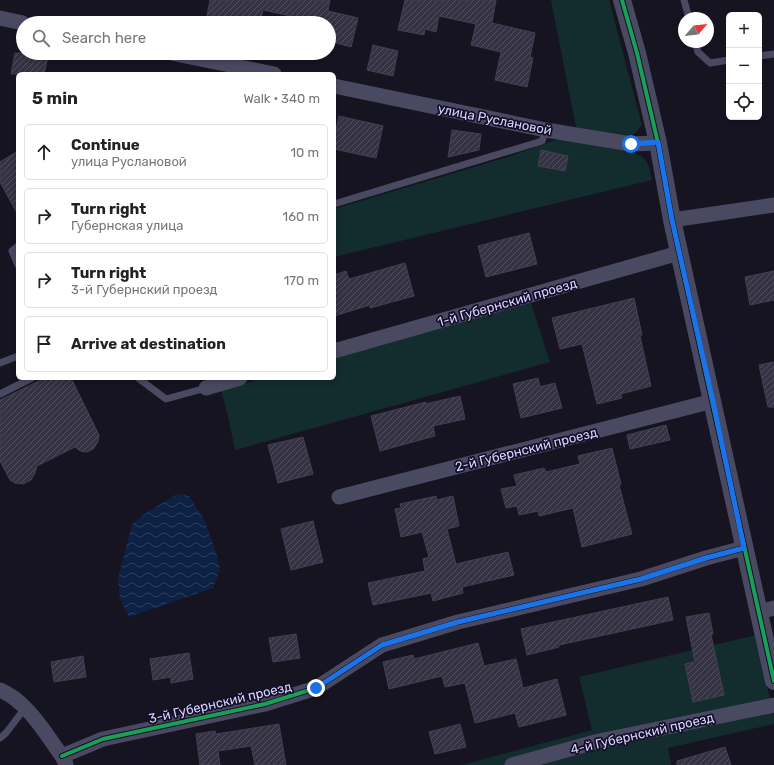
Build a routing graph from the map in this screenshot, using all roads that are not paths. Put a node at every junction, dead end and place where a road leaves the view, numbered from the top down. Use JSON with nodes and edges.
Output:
{"nodes":[{"id":1,"x":622,"y":0,"type":"edge"},
{"id":2,"x":684,"y":0,"type":"edge"},
{"id":3,"x":687,"y":12,"type":"edge"},
{"id":4,"x":0,"y":18,"type":"edge"},
{"id":5,"x":16,"y":21,"type":"edge"},
{"id":6,"x":697,"y":48,"type":"edge"},
{"id":7,"x":774,"y":54,"type":"edge"},
{"id":8,"x":762,"y":56,"type":"edge"},
{"id":9,"x":205,"y":60,"type":"edge"},
{"id":10,"x":726,"y":60,"type":"edge"},
{"id":11,"x":264,"y":72,"type":"edge"},
{"id":12,"x":336,"y":86,"type":"edge"},
{"id":13,"x":546,"y":130,"type":"junction"},
{"id":14,"x":658,"y":142,"type":"junction"},
{"id":15,"x":336,"y":203,"type":"edge"},
{"id":16,"x":774,"y":205,"type":"edge"},
{"id":17,"x":672,"y":220,"type":"junction"},
{"id":18,"x":16,"y":248,"type":"edge"},
{"id":19,"x":680,"y":253,"type":"junction"},
{"id":20,"x":16,"y":261,"type":"edge"},
{"id":21,"x":336,"y":350,"type":"edge"},
{"id":22,"x":16,"y":357,"type":"edge"},
{"id":23,"x":0,"y":363,"type":"edge"},
{"id":24,"x":28,"y":380,"type":"edge"},
{"id":25,"x":141,"y":380,"type":"edge"},
{"id":26,"x":233,"y":380,"type":"edge"},
{"id":27,"x":206,"y":388,"type":"joint"},
{"id":28,"x":0,"y":394,"type":"edge"},
{"id":29,"x":713,"y":401,"type":"junction"},
{"id":30,"x":339,"y":497,"type":"dead end"},
{"id":31,"x":744,"y":548,"type":"junction"},
{"id":32,"x":766,"y":610,"type":"edge"},
{"id":33,"x":774,"y":681,"type":"edge"},
{"id":34,"x":0,"y":690,"type":"edge"},
{"id":35,"x":774,"y":704,"type":"edge"},
{"id":36,"x":25,"y":708,"type":"junction"},
{"id":37,"x":0,"y":738,"type":"edge"},
{"id":38,"x":64,"y":760,"type":"edge"},
{"id":39,"x":512,"y":765,"type":"edge"}],
"edges":[{"from":1,"to":14,"type":"street"},
{"from":2,"to":3,"type":"lane"},
{"from":4,"to":5,"type":"street"},
{"from":6,"to":10,"type":"lane"},
{"from":7,"to":8,"type":"lane"},
{"from":9,"to":11,"type":"street"},
{"from":12,"to":13,"type":"street","name":"улица Руслановой"},
{"from":13,"to":14,"type":"street","name":"улица Руслановой"},
{"from":13,"to":15,"type":"lane"},
{"from":14,"to":17,"type":"street"},
{"from":16,"to":17,"type":"street"},
{"from":17,"to":19,"type":"street"},
{"from":18,"to":20,"type":"lane"},
{"from":19,"to":21,"type":"street","name":"1-й Губернский проезд"},
{"from":19,"to":29,"type":"street"},
{"from":22,"to":23,"type":"lane"},
{"from":24,"to":28,"type":"lane"},
{"from":25,"to":27,"type":"lane"},
{"from":26,"to":27,"type":"street"},
{"from":29,"to":30,"type":"street","name":"2-й Губернский проезд"},
{"from":29,"to":31,"type":"street"},
{"from":31,"to":32,"type":"street"},
{"from":31,"to":38,"type":"street","name":"3-й Губернский проезд"},
{"from":32,"to":33,"type":"street"},
{"from":34,"to":36,"type":"street"},
{"from":35,"to":39,"type":"street","name":"4-й Губернский проезд"},
{"from":36,"to":37,"type":"lane"},
{"from":36,"to":38,"type":"street"}]}
